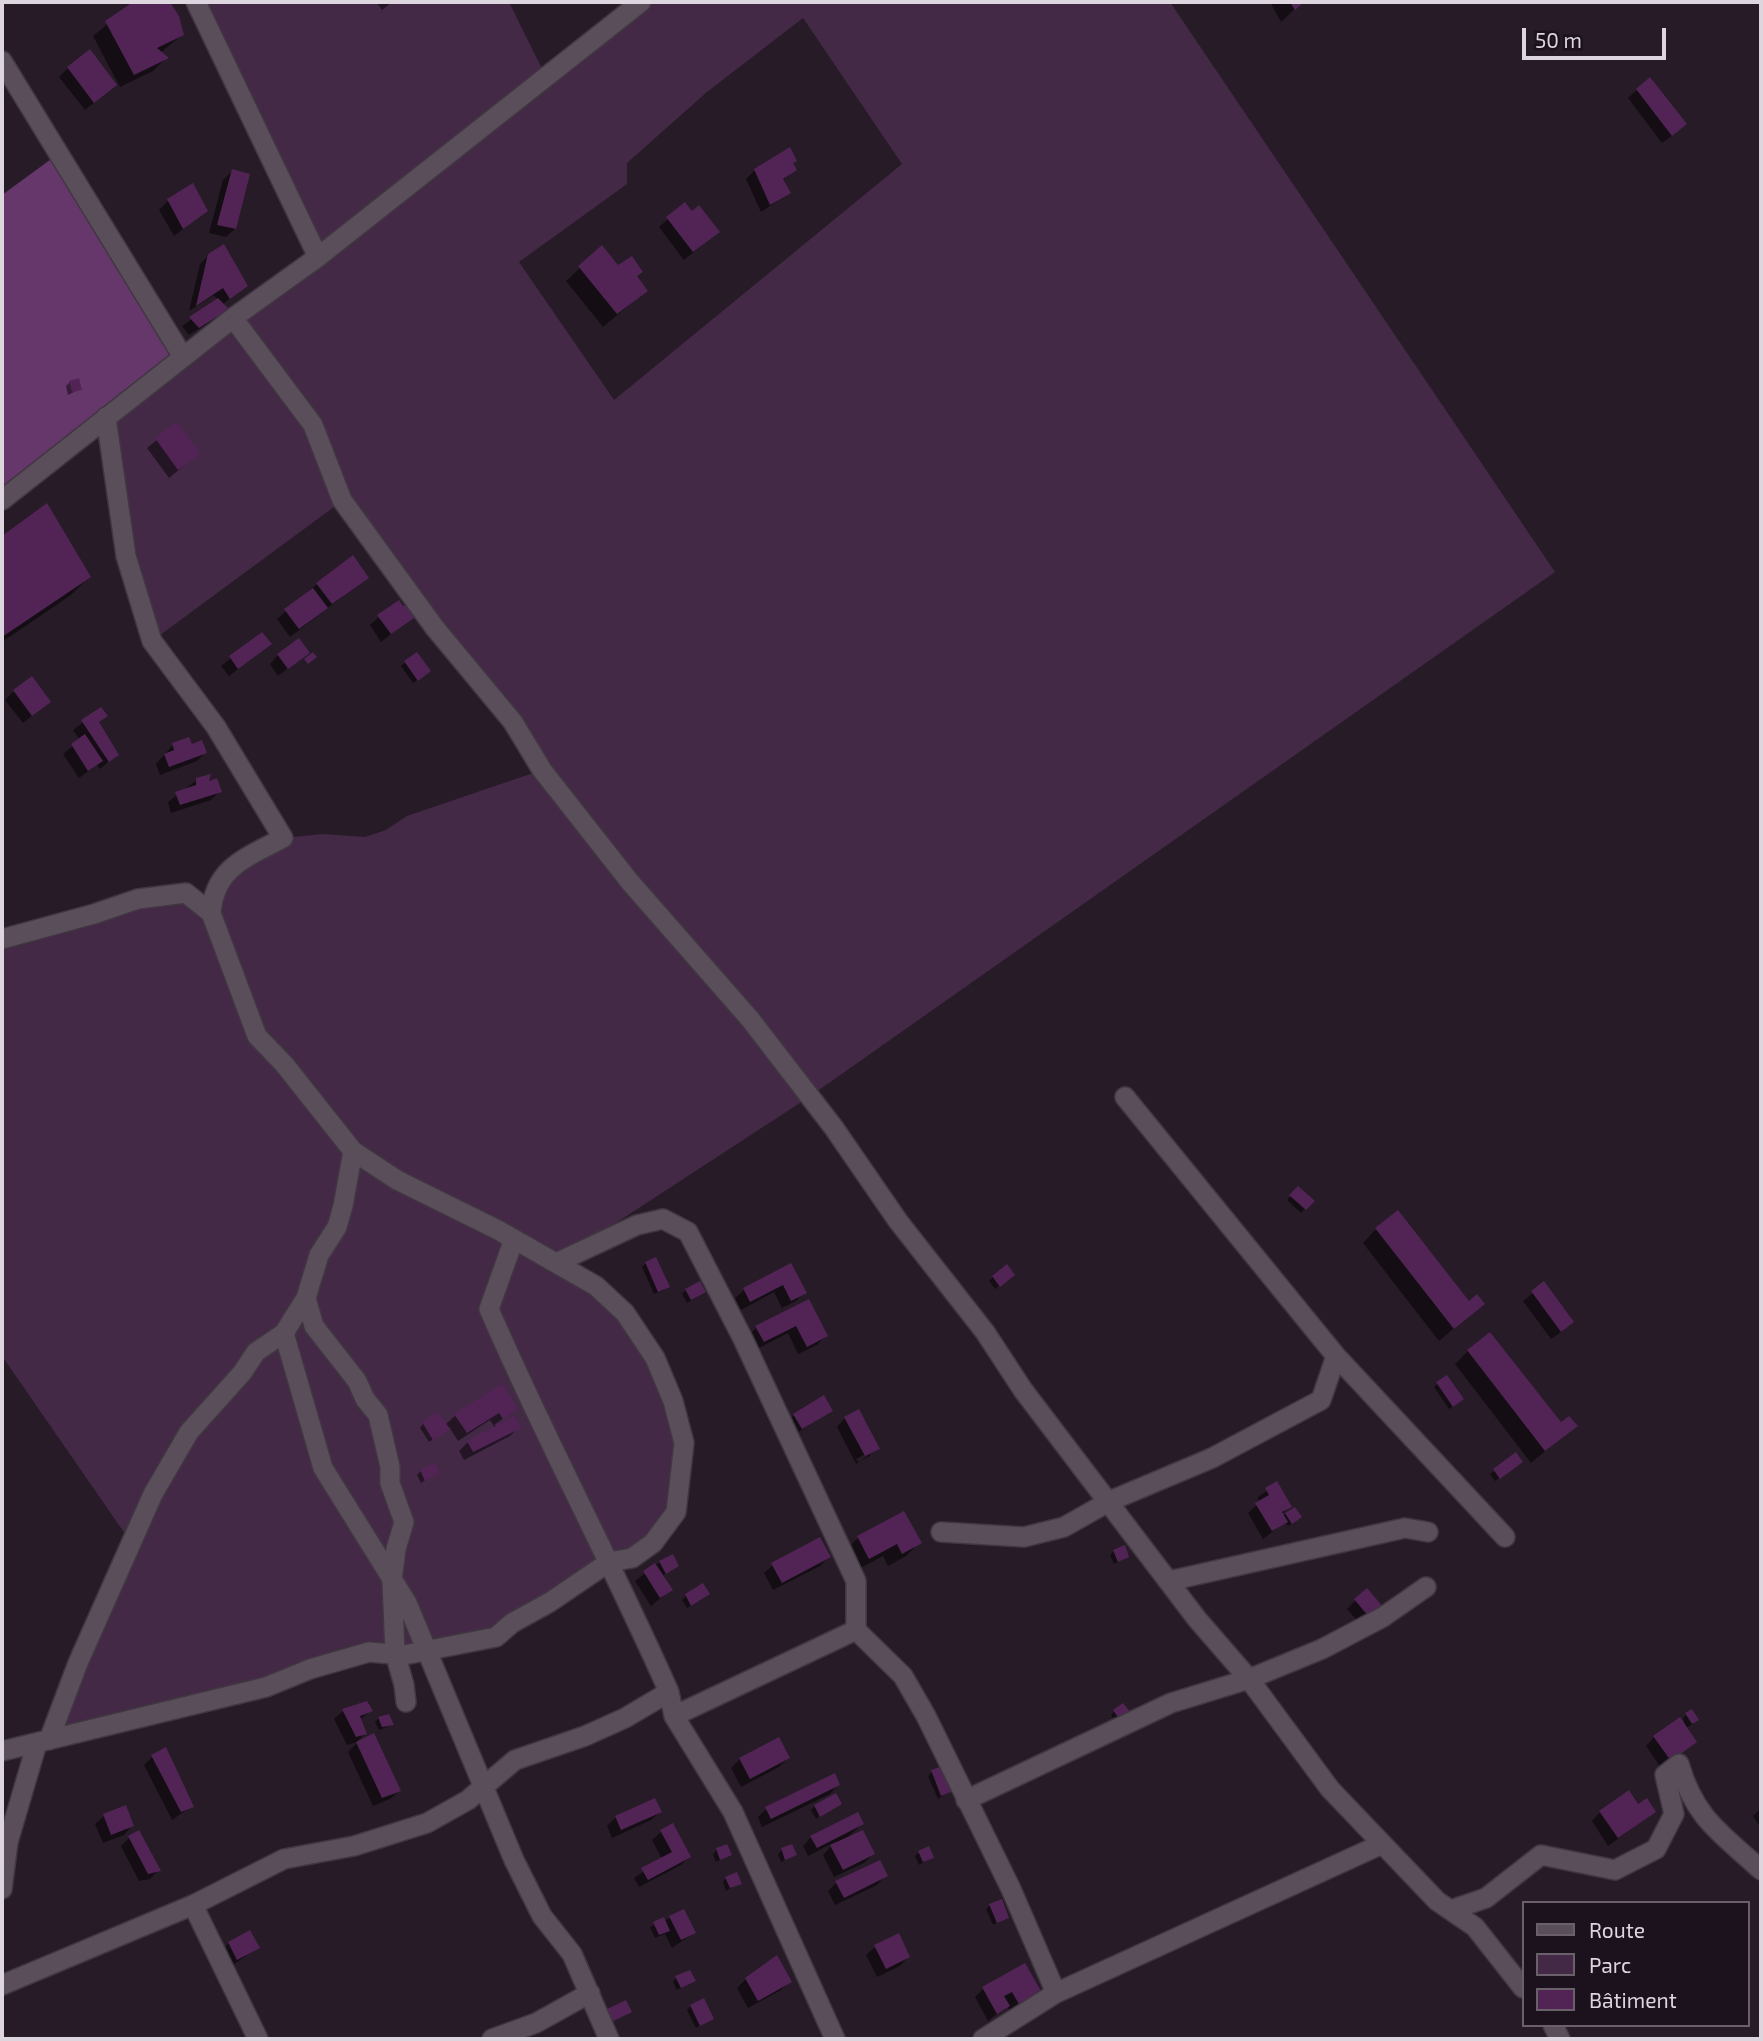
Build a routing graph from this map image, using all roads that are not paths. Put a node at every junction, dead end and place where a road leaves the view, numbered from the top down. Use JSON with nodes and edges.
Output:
{"nodes":[{"id":1,"x":197,"y":2,"type":"edge"},
{"id":2,"x":641,"y":2,"type":"edge"},
{"id":3,"x":2,"y":61,"type":"edge"},
{"id":4,"x":318,"y":257,"type":"junction"},
{"id":5,"x":233,"y":318,"type":"junction"},
{"id":6,"x":183,"y":357,"type":"junction"},
{"id":7,"x":106,"y":417,"type":"junction"},
{"id":8,"x":2,"y":500,"type":"edge"},
{"id":9,"x":211,"y":913,"type":"junction"},
{"id":10,"x":2,"y":939,"type":"edge"},
{"id":11,"x":1125,"y":1097,"type":"dead end"},
{"id":12,"x":353,"y":1151,"type":"junction"},
{"id":13,"x":514,"y":1239,"type":"junction"},
{"id":14,"x":556,"y":1263,"type":"junction"},
{"id":15,"x":306,"y":1298,"type":"junction"},
{"id":16,"x":284,"y":1333,"type":"junction"},
{"id":17,"x":1336,"y":1356,"type":"junction"},
{"id":18,"x":1110,"y":1501,"type":"junction"},
{"id":19,"x":941,"y":1532,"type":"dead end"},
{"id":20,"x":1428,"y":1532,"type":"dead end"},
{"id":21,"x":1505,"y":1537,"type":"dead end"},
{"id":22,"x":609,"y":1562,"type":"junction"},
{"id":23,"x":393,"y":1581,"type":"junction"},
{"id":24,"x":1169,"y":1581,"type":"junction"},
{"id":25,"x":1426,"y":1587,"type":"dead end"},
{"id":26,"x":856,"y":1630,"type":"junction"},
{"id":27,"x":425,"y":1651,"type":"junction"},
{"id":28,"x":395,"y":1653,"type":"junction"},
{"id":29,"x":1249,"y":1679,"type":"junction"},
{"id":30,"x":669,"y":1692,"type":"junction"},
{"id":31,"x":406,"y":1702,"type":"dead end"},
{"id":32,"x":674,"y":1716,"type":"junction"},
{"id":33,"x":43,"y":1741,"type":"junction"},
{"id":34,"x":2,"y":1751,"type":"edge"},
{"id":35,"x":486,"y":1785,"type":"junction"},
{"id":36,"x":966,"y":1800,"type":"junction"},
{"id":37,"x":1382,"y":1844,"type":"junction"},
{"id":38,"x":1761,"y":1870,"type":"edge"},
{"id":39,"x":2,"y":1889,"type":"edge"},
{"id":40,"x":192,"y":1905,"type":"junction"},
{"id":41,"x":1451,"y":1910,"type":"junction"},
{"id":42,"x":2,"y":1985,"type":"edge"},
{"id":43,"x":1522,"y":1987,"type":"edge"},
{"id":44,"x":590,"y":1993,"type":"junction"},
{"id":45,"x":1056,"y":1993,"type":"junction"},
{"id":46,"x":258,"y":2039,"type":"edge"},
{"id":47,"x":492,"y":2039,"type":"edge"},
{"id":48,"x":609,"y":2039,"type":"edge"},
{"id":49,"x":835,"y":2039,"type":"edge"},
{"id":50,"x":983,"y":2039,"type":"edge"}],
"edges":[{"from":1,"to":4,"type":"street"},
{"from":2,"to":4,"type":"street"},
{"from":3,"to":6,"type":"street"},
{"from":4,"to":5,"type":"street"},
{"from":5,"to":6,"type":"street"},
{"from":5,"to":18,"type":"street"},
{"from":6,"to":7,"type":"street"},
{"from":7,"to":8,"type":"street"},
{"from":7,"to":9,"type":"street"},
{"from":9,"to":10,"type":"street"},
{"from":9,"to":12,"type":"street"},
{"from":11,"to":17,"type":"street"},
{"from":12,"to":13,"type":"street"},
{"from":12,"to":15,"type":"street"},
{"from":13,"to":14,"type":"street"},
{"from":13,"to":22,"type":"street"},
{"from":14,"to":22,"type":"street"},
{"from":14,"to":26,"type":"street"},
{"from":15,"to":16,"type":"street"},
{"from":15,"to":23,"type":"street"},
{"from":16,"to":23,"type":"street"},
{"from":16,"to":33,"type":"street"},
{"from":17,"to":18,"type":"street"},
{"from":17,"to":21,"type":"street"},
{"from":18,"to":19,"type":"street"},
{"from":18,"to":24,"type":"street"},
{"from":20,"to":24,"type":"street"},
{"from":22,"to":27,"type":"street"},
{"from":22,"to":30,"type":"street"},
{"from":23,"to":27,"type":"street"},
{"from":23,"to":28,"type":"street"},
{"from":24,"to":29,"type":"street"},
{"from":25,"to":29,"type":"street"},
{"from":26,"to":32,"type":"street"},
{"from":26,"to":36,"type":"street"},
{"from":27,"to":28,"type":"street"},
{"from":27,"to":35,"type":"street"},
{"from":28,"to":31,"type":"street"},
{"from":28,"to":33,"type":"street"},
{"from":29,"to":36,"type":"street"},
{"from":29,"to":37,"type":"street"},
{"from":30,"to":32,"type":"street"},
{"from":30,"to":35,"type":"street"},
{"from":32,"to":49,"type":"street"},
{"from":33,"to":34,"type":"street"},
{"from":33,"to":39,"type":"street"},
{"from":35,"to":40,"type":"street"},
{"from":35,"to":44,"type":"street"},
{"from":36,"to":45,"type":"street"},
{"from":37,"to":41,"type":"street"},
{"from":37,"to":45,"type":"street"},
{"from":38,"to":41,"type":"street"},
{"from":40,"to":42,"type":"street"},
{"from":40,"to":46,"type":"street"},
{"from":41,"to":43,"type":"street"},
{"from":44,"to":47,"type":"street"},
{"from":44,"to":48,"type":"street"},
{"from":45,"to":50,"type":"street"}]}
